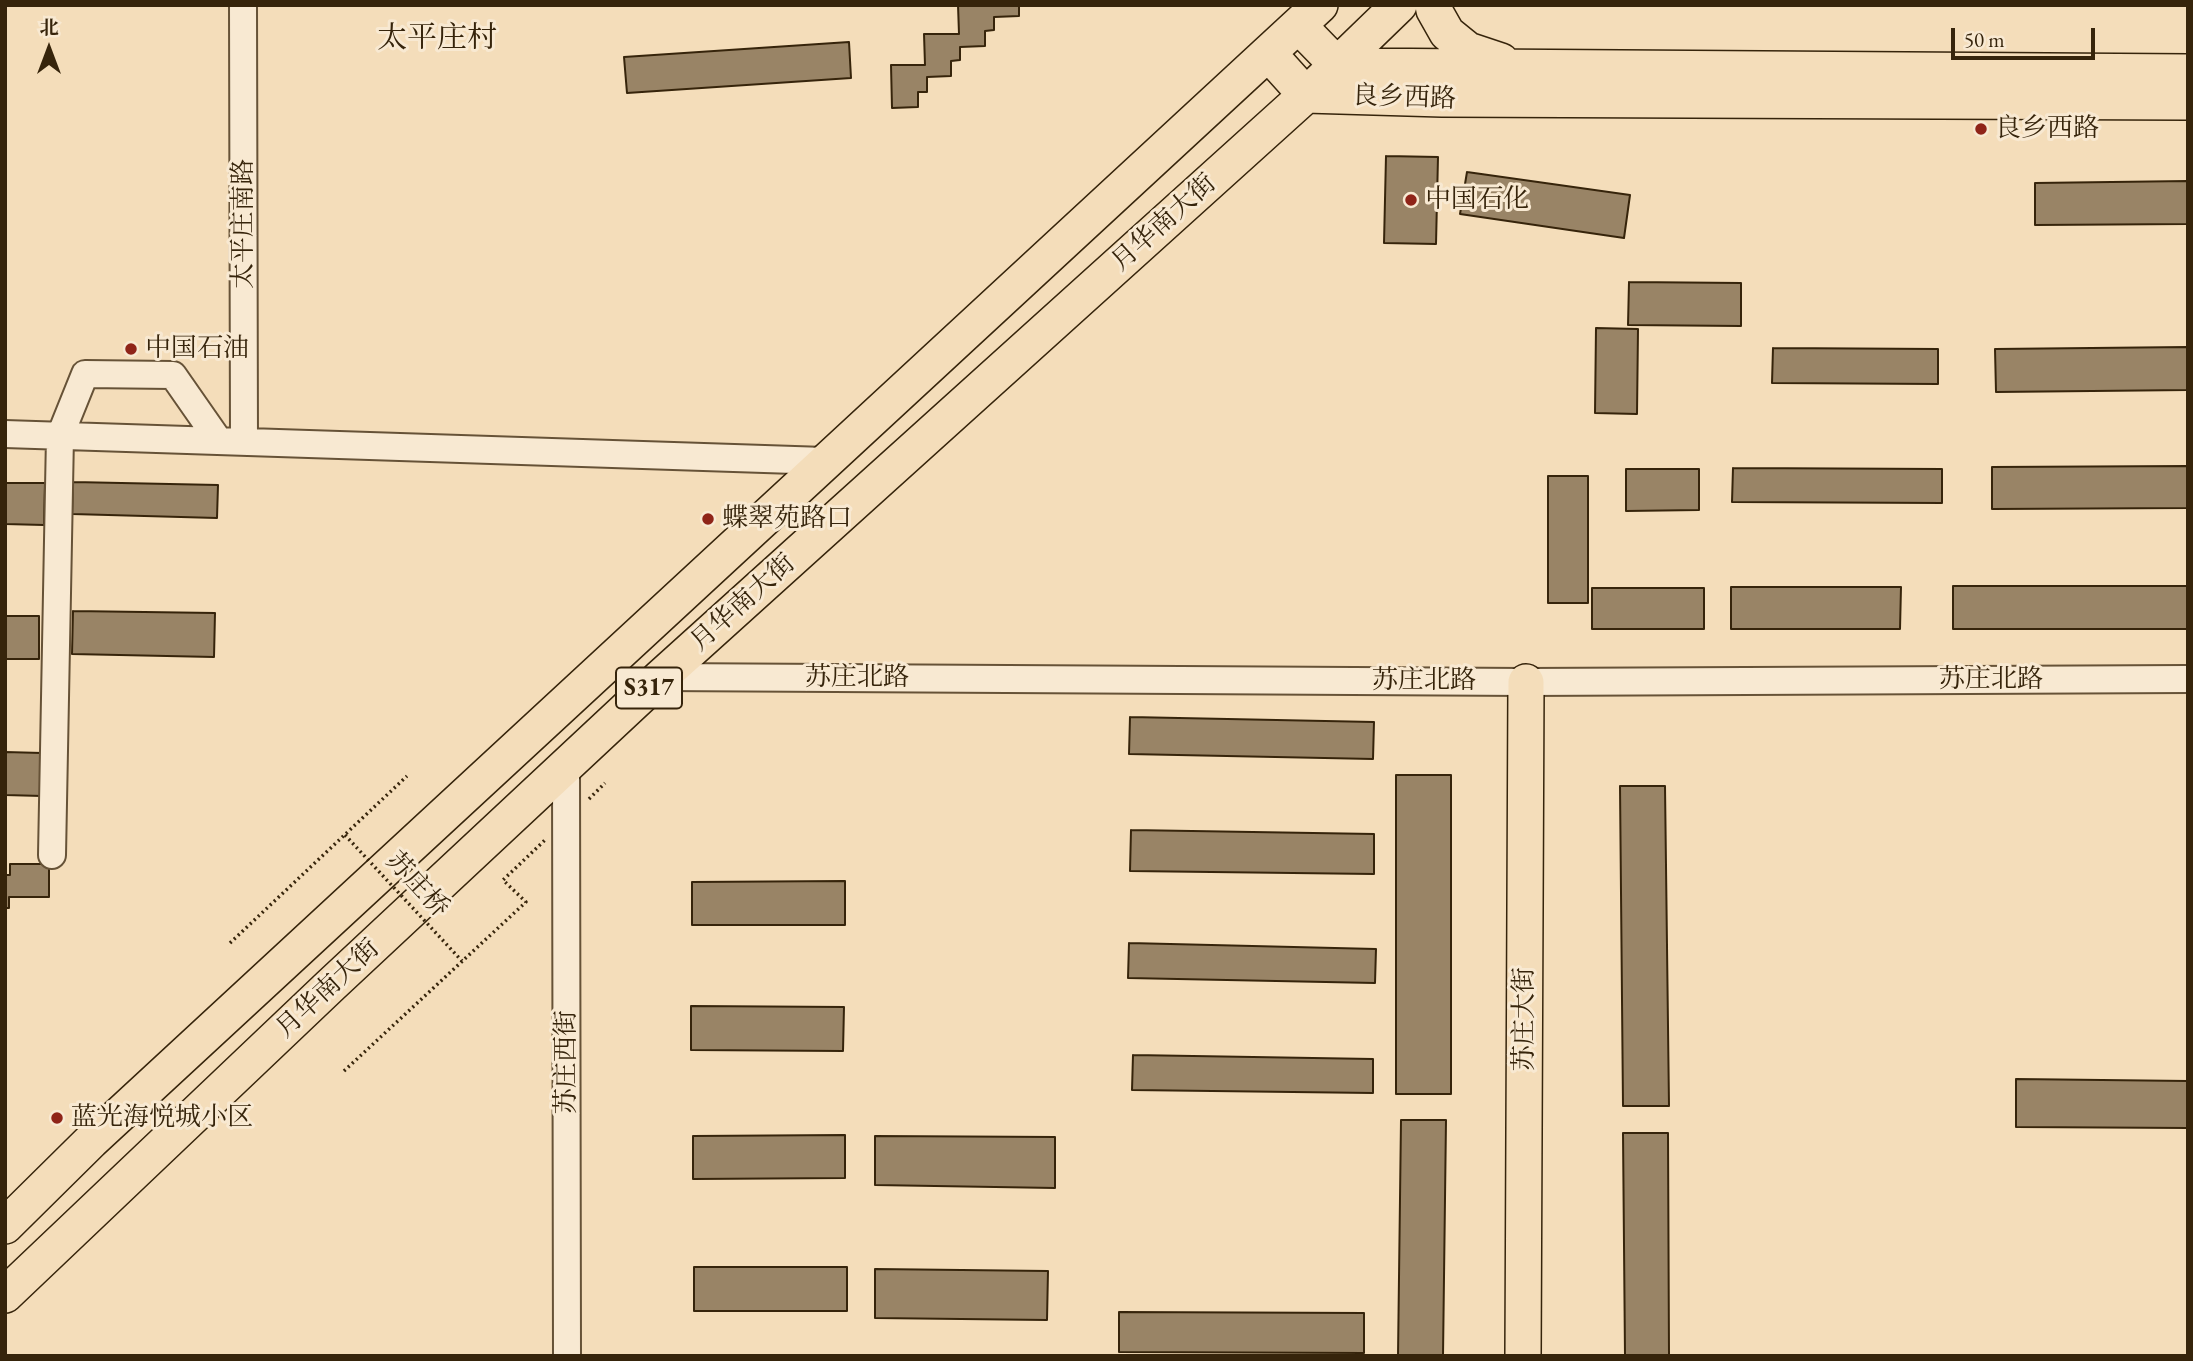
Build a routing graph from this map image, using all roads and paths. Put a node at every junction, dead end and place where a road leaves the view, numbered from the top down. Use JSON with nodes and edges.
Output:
{"nodes":[{"id":1,"x":243,"y":5,"type":"edge"},
{"id":2,"x":1399,"y":5,"type":"edge"},
{"id":3,"x":1433,"y":5,"type":"edge"},
{"id":4,"x":1309,"y":15,"type":"edge"},
{"id":5,"x":1269,"y":54,"type":"junction"},
{"id":6,"x":1338,"y":66,"type":"junction"},
{"id":7,"x":1521,"y":67,"type":"junction"},
{"id":8,"x":2188,"y":72,"type":"edge"},
{"id":9,"x":1306,"y":95,"type":"junction"},
{"id":10,"x":2188,"y":102,"type":"edge"},
{"id":11,"x":1215,"y":104,"type":"junction"},
{"id":12,"x":1254,"y":142,"type":"junction"},
{"id":13,"x":5,"y":434,"type":"edge"},
{"id":14,"x":60,"y":436,"type":"junction"},
{"id":15,"x":231,"y":442,"type":"junction"},
{"id":16,"x":825,"y":461,"type":"junction"},
{"id":17,"x":661,"y":677,"type":"junction"},
{"id":18,"x":2188,"y":679,"type":"edge"},
{"id":19,"x":1526,"y":682,"type":"junction"},
{"id":20,"x":566,"y":768,"type":"junction"},
{"id":21,"x":407,"y":776,"type":"dead end"},
{"id":22,"x":345,"y":835,"type":"junction"},
{"id":23,"x":544,"y":841,"type":"dead end"},
{"id":24,"x":52,"y":855,"type":"dead end"},
{"id":25,"x":230,"y":943,"type":"dead end"},
{"id":26,"x":462,"y":961,"type":"junction"},
{"id":27,"x":344,"y":1071,"type":"dead end"},
{"id":28,"x":5,"y":1226,"type":"edge"},
{"id":29,"x":5,"y":1295,"type":"edge"},
{"id":30,"x":567,"y":1356,"type":"edge"},
{"id":31,"x":1524,"y":1356,"type":"edge"}],
"edges":[{"from":1,"to":15,"type":"street","name":"太平庄南路"},
{"from":2,"to":6,"type":"main road","number":"S317"},
{"from":3,"to":7,"type":"main road"},
{"from":4,"to":5,"type":"main road","name":"月华南大街","number":"S317"},
{"from":4,"to":6,"type":"main road","name":"良乡西路"},
{"from":5,"to":9,"type":"main road"},
{"from":5,"to":11,"type":"main road","name":"月华南大街","number":"S317"},
{"from":6,"to":7,"type":"main road","name":"良乡西路"},
{"from":6,"to":9,"type":"main road","name":"月华南大街","number":"S317"},
{"from":7,"to":8,"type":"main road","name":"良乡西路"},
{"from":9,"to":10,"type":"main road","name":"良乡西路"},
{"from":9,"to":12,"type":"main road","name":"月华南大街","number":"S317"},
{"from":11,"to":12,"type":"main road"},
{"from":11,"to":16,"type":"main road","name":"月华南大街","number":"S317"},
{"from":12,"to":17,"type":"main road","name":"月华南大街","number":"S317"},
{"from":13,"to":14,"type":"street"},
{"from":14,"to":15,"type":"street"},
{"from":14,"to":15,"type":"street"},
{"from":14,"to":24,"type":"street"},
{"from":15,"to":16,"type":"street"},
{"from":16,"to":28,"type":"main road","name":"月华南大街","number":"S317"},
{"from":17,"to":19,"type":"street","name":"苏庄北路"},
{"from":17,"to":20,"type":"main road","name":"月华南大街","number":"S317"},
{"from":18,"to":19,"type":"street","name":"苏庄北路"},
{"from":19,"to":31,"type":"main road","name":"苏庄大街"},
{"from":20,"to":29,"type":"main road","name":"月华南大街","number":"S317"},
{"from":20,"to":30,"type":"street","name":"苏庄西街"},
{"from":21,"to":22,"type":"path"},
{"from":22,"to":25,"type":"path"},
{"from":22,"to":26,"type":"path","name":"苏庄桥","bridge":true},
{"from":23,"to":26,"type":"path"},
{"from":26,"to":27,"type":"path"}]}
